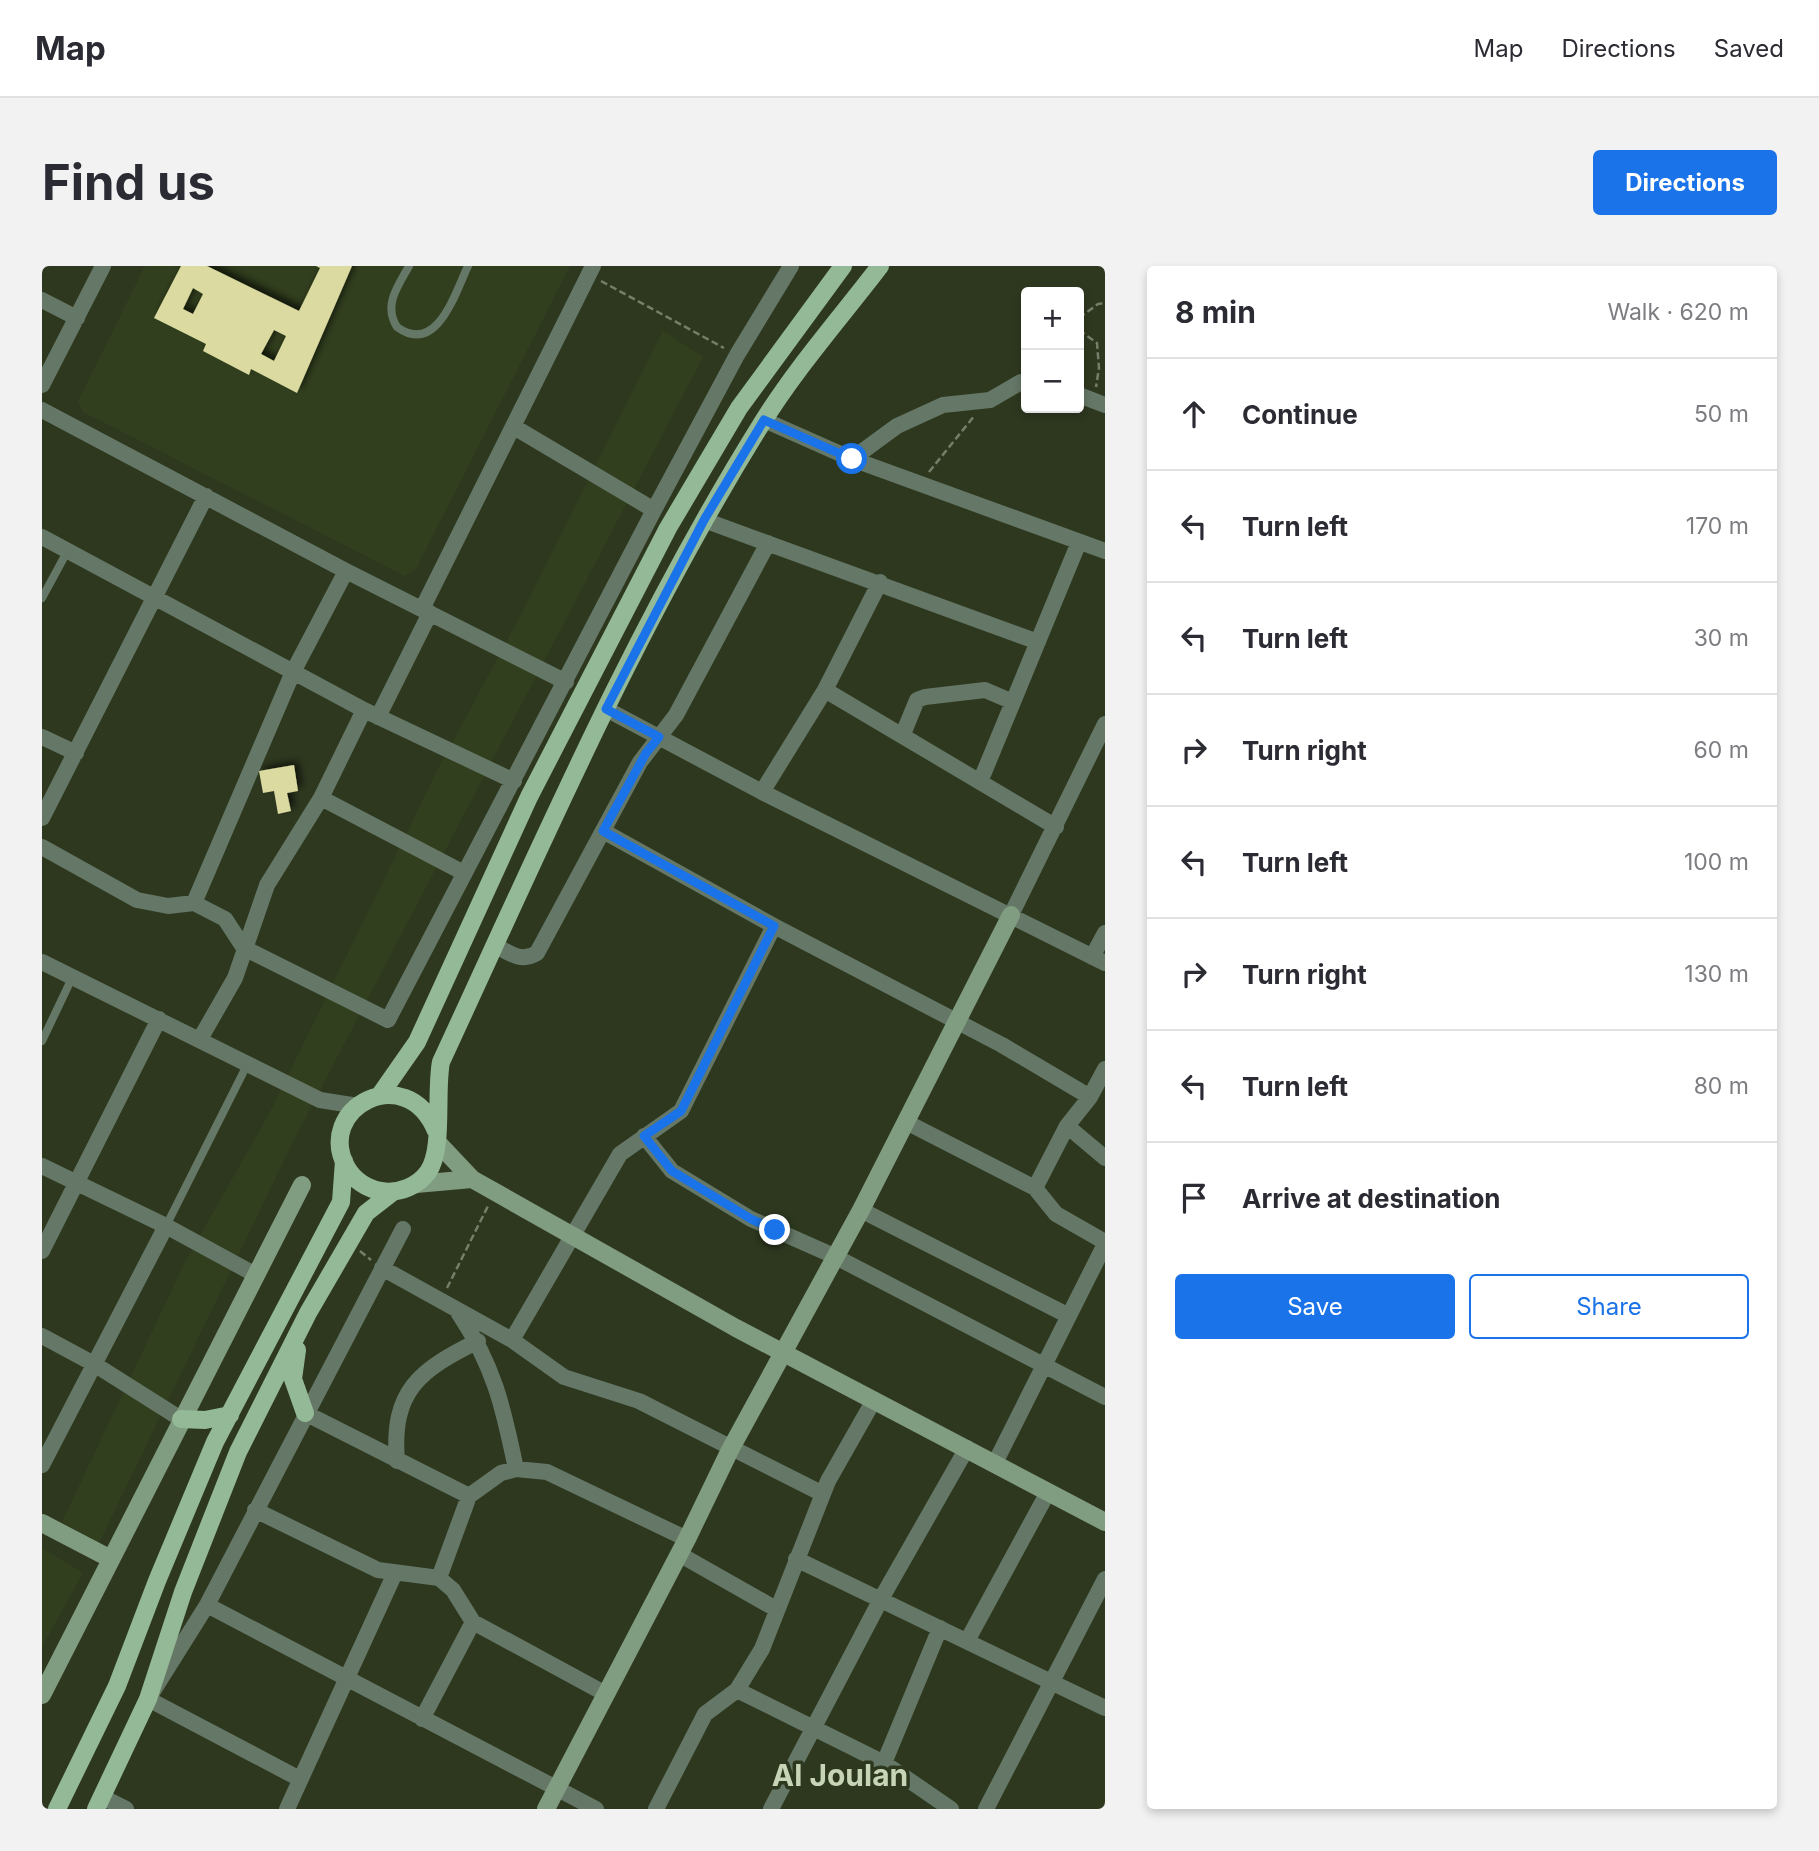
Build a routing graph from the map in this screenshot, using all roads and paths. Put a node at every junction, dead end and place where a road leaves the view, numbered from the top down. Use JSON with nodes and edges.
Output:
{"nodes":[{"id":1,"x":103,"y":266,"type":"edge"},
{"id":2,"x":409,"y":266,"type":"edge"},
{"id":3,"x":468,"y":266,"type":"edge"},
{"id":4,"x":791,"y":266,"type":"edge"},
{"id":5,"x":843,"y":266,"type":"edge"},
{"id":6,"x":880,"y":266,"type":"edge"},
{"id":7,"x":591,"y":270,"type":"edge"},
{"id":8,"x":42,"y":300,"type":"edge"},
{"id":9,"x":1105,"y":303,"type":"edge"},
{"id":10,"x":1084,"y":314,"type":"edge"},
{"id":11,"x":77,"y":318,"type":"junction"},
{"id":12,"x":1084,"y":334,"type":"edge"},
{"id":13,"x":737,"y":355,"type":"junction"},
{"id":14,"x":1021,"y":382,"type":"edge"},
{"id":15,"x":42,"y":385,"type":"edge"},
{"id":16,"x":990,"y":400,"type":"junction"},
{"id":17,"x":1092,"y":400,"type":"edge"},
{"id":18,"x":42,"y":410,"type":"edge"},
{"id":19,"x":764,"y":420,"type":"junction"},
{"id":20,"x":514,"y":427,"type":"junction"},
{"id":21,"x":852,"y":459,"type":"junction"},
{"id":22,"x":921,"y":483,"type":"junction"},
{"id":23,"x":206,"y":496,"type":"junction"},
{"id":24,"x":654,"y":510,"type":"junction"},
{"id":25,"x":704,"y":520,"type":"junction"},
{"id":26,"x":42,"y":537,"type":"edge"},
{"id":27,"x":768,"y":542,"type":"junction"},
{"id":28,"x":1079,"y":542,"type":"junction"},
{"id":29,"x":68,"y":550,"type":"junction"},
{"id":30,"x":1105,"y":551,"type":"edge"},
{"id":31,"x":346,"y":571,"type":"junction"},
{"id":32,"x":880,"y":582,"type":"junction"},
{"id":33,"x":155,"y":595,"type":"junction"},
{"id":34,"x":42,"y":598,"type":"edge"},
{"id":35,"x":426,"y":611,"type":"junction"},
{"id":36,"x":1038,"y":642,"type":"junction"},
{"id":37,"x":293,"y":672,"type":"junction"},
{"id":38,"x":566,"y":682,"type":"junction"},
{"id":39,"x":825,"y":690,"type":"junction"},
{"id":40,"x":1013,"y":702,"type":"junction"},
{"id":41,"x":606,"y":709,"type":"junction"},
{"id":42,"x":371,"y":713,"type":"junction"},
{"id":43,"x":1105,"y":724,"type":"edge"},
{"id":44,"x":903,"y":734,"type":"junction"},
{"id":45,"x":42,"y":737,"type":"edge"},
{"id":46,"x":659,"y":737,"type":"junction"},
{"id":47,"x":76,"y":753,"type":"junction"},
{"id":48,"x":514,"y":781,"type":"junction"},
{"id":49,"x":980,"y":782,"type":"junction"},
{"id":50,"x":762,"y":792,"type":"junction"},
{"id":51,"x":321,"y":798,"type":"junction"},
{"id":52,"x":42,"y":818,"type":"edge"},
{"id":53,"x":1056,"y":827,"type":"junction"},
{"id":54,"x":603,"y":831,"type":"junction"},
{"id":55,"x":42,"y":847,"type":"edge"},
{"id":56,"x":464,"y":873,"type":"junction"},
{"id":57,"x":194,"y":903,"type":"junction"},
{"id":58,"x":1011,"y":915,"type":"junction"},
{"id":59,"x":774,"y":926,"type":"junction"},
{"id":60,"x":1105,"y":933,"type":"edge"},
{"id":61,"x":495,"y":945,"type":"junction"},
{"id":62,"x":244,"y":948,"type":"junction"},
{"id":63,"x":1099,"y":960,"type":"edge"},
{"id":64,"x":42,"y":962,"type":"edge"},
{"id":65,"x":72,"y":978,"type":"junction"},
{"id":66,"x":159,"y":1019,"type":"junction"},
{"id":67,"x":956,"y":1023,"type":"junction"},
{"id":68,"x":200,"y":1039,"type":"junction"},
{"id":69,"x":42,"y":1041,"type":"edge"},
{"id":70,"x":247,"y":1065,"type":"junction"},
{"id":71,"x":1105,"y":1069,"type":"edge"},
{"id":72,"x":380,"y":1095,"type":"junction"},
{"id":73,"x":1090,"y":1097,"type":"junction"},
{"id":74,"x":320,"y":1100,"type":"junction"},
{"id":75,"x":358,"y":1106,"type":"junction"},
{"id":76,"x":906,"y":1122,"type":"junction"},
{"id":77,"x":344,"y":1125,"type":"junction"},
{"id":78,"x":1067,"y":1126,"type":"junction"},
{"id":79,"x":644,"y":1136,"type":"junction"},
{"id":80,"x":437,"y":1137,"type":"junction"},
{"id":81,"x":1105,"y":1158,"type":"edge"},
{"id":82,"x":344,"y":1161,"type":"junction"},
{"id":83,"x":42,"y":1166,"type":"edge"},
{"id":84,"x":472,"y":1179,"type":"junction"},
{"id":85,"x":76,"y":1183,"type":"junction"},
{"id":86,"x":416,"y":1184,"type":"junction"},
{"id":87,"x":302,"y":1185,"type":"dead end"},
{"id":88,"x":1035,"y":1188,"type":"junction"},
{"id":89,"x":496,"y":1191,"type":"junction"},
{"id":90,"x":393,"y":1192,"type":"junction"},
{"id":91,"x":861,"y":1210,"type":"junction"},
{"id":92,"x":166,"y":1226,"type":"junction"},
{"id":93,"x":403,"y":1229,"type":"dead end"},
{"id":94,"x":573,"y":1235,"type":"junction"},
{"id":95,"x":349,"y":1243,"type":"junction"},
{"id":96,"x":1105,"y":1243,"type":"edge"},
{"id":97,"x":42,"y":1251,"type":"edge"},
{"id":98,"x":834,"y":1256,"type":"junction"},
{"id":99,"x":382,"y":1268,"type":"junction"},
{"id":100,"x":1099,"y":1270,"type":"edge"},
{"id":101,"x":256,"y":1275,"type":"junction"},
{"id":102,"x":448,"y":1303,"type":"junction"},
{"id":103,"x":308,"y":1313,"type":"junction"},
{"id":104,"x":1069,"y":1316,"type":"junction"},
{"id":105,"x":42,"y":1336,"type":"edge"},
{"id":106,"x":512,"y":1340,"type":"junction"},
{"id":107,"x":478,"y":1341,"type":"junction"},
{"id":108,"x":786,"y":1352,"type":"junction"},
{"id":109,"x":94,"y":1364,"type":"junction"},
{"id":110,"x":1044,"y":1366,"type":"junction"},
{"id":111,"x":1105,"y":1396,"type":"edge"},
{"id":112,"x":874,"y":1400,"type":"junction"},
{"id":113,"x":305,"y":1413,"type":"junction"},
{"id":114,"x":230,"y":1415,"type":"junction"},
{"id":115,"x":181,"y":1419,"type":"junction"},
{"id":116,"x":967,"y":1448,"type":"junction"},
{"id":117,"x":730,"y":1450,"type":"junction"},
{"id":118,"x":397,"y":1461,"type":"junction"},
{"id":119,"x":995,"y":1463,"type":"junction"},
{"id":120,"x":42,"y":1465,"type":"edge"},
{"id":121,"x":516,"y":1469,"type":"junction"},
{"id":122,"x":1048,"y":1492,"type":"junction"},
{"id":123,"x":822,"y":1494,"type":"junction"},
{"id":124,"x":469,"y":1496,"type":"junction"},
{"id":125,"x":255,"y":1510,"type":"junction"},
{"id":126,"x":1105,"y":1522,"type":"edge"},
{"id":127,"x":42,"y":1523,"type":"edge"},
{"id":128,"x":683,"y":1546,"type":"junction"},
{"id":129,"x":111,"y":1559,"type":"junction"},
{"id":130,"x":796,"y":1559,"type":"junction"},
{"id":131,"x":395,"y":1573,"type":"junction"},
{"id":132,"x":439,"y":1578,"type":"junction"},
{"id":133,"x":1105,"y":1579,"type":"edge"},
{"id":134,"x":881,"y":1600,"type":"junction"},
{"id":135,"x":207,"y":1605,"type":"junction"},
{"id":136,"x":776,"y":1609,"type":"junction"},
{"id":137,"x":473,"y":1622,"type":"junction"},
{"id":138,"x":940,"y":1628,"type":"junction"},
{"id":139,"x":967,"y":1641,"type":"junction"},
{"id":140,"x":347,"y":1679,"type":"junction"},
{"id":141,"x":1052,"y":1681,"type":"junction"},
{"id":142,"x":737,"y":1690,"type":"junction"},
{"id":143,"x":604,"y":1693,"type":"junction"},
{"id":144,"x":42,"y":1695,"type":"edge"},
{"id":145,"x":148,"y":1699,"type":"junction"},
{"id":146,"x":1105,"y":1707,"type":"edge"},
{"id":147,"x":422,"y":1719,"type":"junction"},
{"id":148,"x":813,"y":1730,"type":"junction"},
{"id":149,"x":884,"y":1763,"type":"junction"},
{"id":150,"x":298,"y":1778,"type":"junction"},
{"id":151,"x":557,"y":1788,"type":"junction"},
{"id":152,"x":99,"y":1803,"type":"edge"},
{"id":153,"x":57,"y":1809,"type":"edge"},
{"id":154,"x":126,"y":1809,"type":"edge"},
{"id":155,"x":287,"y":1809,"type":"edge"},
{"id":156,"x":546,"y":1809,"type":"edge"},
{"id":157,"x":597,"y":1809,"type":"edge"},
{"id":158,"x":656,"y":1809,"type":"edge"},
{"id":159,"x":771,"y":1809,"type":"edge"},
{"id":160,"x":951,"y":1809,"type":"edge"},
{"id":161,"x":986,"y":1809,"type":"edge"}],
"edges":[{"from":1,"to":11,"type":"street"},
{"from":2,"to":3,"type":"lane"},
{"from":4,"to":13,"type":"street"},
{"from":5,"to":72,"type":"main road"},
{"from":6,"to":19,"type":"main road"},
{"from":7,"to":13,"type":"path"},
{"from":7,"to":20,"type":"street"},
{"from":8,"to":11,"type":"street"},
{"from":9,"to":10,"type":"path"},
{"from":11,"to":15,"type":"street"},
{"from":12,"to":17,"type":"path"},
{"from":13,"to":24,"type":"street"},
{"from":14,"to":16,"type":"street"},
{"from":16,"to":21,"type":"street"},
{"from":16,"to":22,"type":"path"},
{"from":18,"to":23,"type":"street"},
{"from":19,"to":21,"type":"street"},
{"from":19,"to":25,"type":"main road"},
{"from":20,"to":24,"type":"street"},
{"from":20,"to":35,"type":"street"},
{"from":21,"to":22,"type":"street"},
{"from":22,"to":28,"type":"street"},
{"from":23,"to":31,"type":"street"},
{"from":23,"to":33,"type":"street"},
{"from":24,"to":38,"type":"street"},
{"from":25,"to":27,"type":"street"},
{"from":25,"to":41,"type":"main road"},
{"from":26,"to":29,"type":"street"},
{"from":27,"to":32,"type":"street"},
{"from":27,"to":46,"type":"street"},
{"from":28,"to":30,"type":"street"},
{"from":28,"to":36,"type":"street"},
{"from":29,"to":33,"type":"street"},
{"from":29,"to":34,"type":"lane"},
{"from":31,"to":35,"type":"street"},
{"from":31,"to":37,"type":"street"},
{"from":32,"to":36,"type":"street"},
{"from":32,"to":39,"type":"street"},
{"from":33,"to":37,"type":"street"},
{"from":33,"to":47,"type":"street"},
{"from":35,"to":38,"type":"street"},
{"from":35,"to":42,"type":"street"},
{"from":36,"to":40,"type":"street"},
{"from":37,"to":42,"type":"street"},
{"from":37,"to":57,"type":"street"},
{"from":38,"to":48,"type":"street"},
{"from":39,"to":44,"type":"street"},
{"from":39,"to":50,"type":"street"},
{"from":40,"to":44,"type":"street"},
{"from":40,"to":49,"type":"street"},
{"from":41,"to":46,"type":"street"},
{"from":41,"to":61,"type":"main road"},
{"from":42,"to":48,"type":"street"},
{"from":42,"to":51,"type":"street"},
{"from":43,"to":53,"type":"street"},
{"from":44,"to":49,"type":"street"},
{"from":45,"to":47,"type":"street"},
{"from":46,"to":50,"type":"street"},
{"from":46,"to":54,"type":"street"},
{"from":47,"to":52,"type":"street"},
{"from":48,"to":56,"type":"street"},
{"from":49,"to":53,"type":"street"},
{"from":50,"to":58,"type":"street"},
{"from":51,"to":56,"type":"street"},
{"from":51,"to":62,"type":"street"},
{"from":53,"to":58,"type":"street"},
{"from":54,"to":59,"type":"street"},
{"from":54,"to":61,"type":"street"},
{"from":55,"to":57,"type":"street"},
{"from":56,"to":62,"type":"street"},
{"from":57,"to":62,"type":"street"},
{"from":58,"to":63,"type":"street"},
{"from":58,"to":67,"type":"street"},
{"from":59,"to":67,"type":"street"},
{"from":59,"to":79,"type":"street"},
{"from":60,"to":63,"type":"street"},
{"from":61,"to":80,"type":"main road"},
{"from":62,"to":68,"type":"street"},
{"from":64,"to":65,"type":"street"},
{"from":65,"to":66,"type":"street"},
{"from":65,"to":69,"type":"lane"},
{"from":66,"to":68,"type":"street"},
{"from":66,"to":85,"type":"street"},
{"from":67,"to":73,"type":"street"},
{"from":67,"to":76,"type":"street"},
{"from":68,"to":70,"type":"street"},
{"from":70,"to":74,"type":"street"},
{"from":70,"to":92,"type":"lane"},
{"from":71,"to":73,"type":"street"},
{"from":72,"to":75,"type":"main road"},
{"from":72,"to":80,"type":"main road"},
{"from":73,"to":78,"type":"street"},
{"from":74,"to":75,"type":"street"},
{"from":74,"to":77,"type":"street"},
{"from":75,"to":77,"type":"main road"},
{"from":76,"to":88,"type":"street"},
{"from":76,"to":91,"type":"street"},
{"from":77,"to":82,"type":"main road"},
{"from":78,"to":81,"type":"street"},
{"from":78,"to":88,"type":"street"},
{"from":79,"to":94,"type":"street"},
{"from":79,"to":98,"type":"street"},
{"from":80,"to":84,"type":"street"},
{"from":80,"to":86,"type":"main road"},
{"from":82,"to":90,"type":"main road"},
{"from":82,"to":114,"type":"main road"},
{"from":83,"to":85,"type":"street"},
{"from":84,"to":86,"type":"street"},
{"from":84,"to":89,"type":"street"},
{"from":85,"to":92,"type":"street"},
{"from":85,"to":97,"type":"street"},
{"from":86,"to":90,"type":"main road"},
{"from":87,"to":101,"type":"street"},
{"from":88,"to":96,"type":"street"},
{"from":89,"to":94,"type":"street"},
{"from":89,"to":102,"type":"path"},
{"from":90,"to":95,"type":"main road"},
{"from":91,"to":98,"type":"street"},
{"from":91,"to":104,"type":"street"},
{"from":92,"to":101,"type":"street"},
{"from":92,"to":109,"type":"street"},
{"from":93,"to":99,"type":"street"},
{"from":94,"to":106,"type":"street"},
{"from":94,"to":108,"type":"street"},
{"from":95,"to":99,"type":"path"},
{"from":95,"to":103,"type":"main road"},
{"from":96,"to":100,"type":"street"},
{"from":98,"to":108,"type":"street"},
{"from":98,"to":110,"type":"street"},
{"from":99,"to":102,"type":"street"},
{"from":99,"to":113,"type":"street"},
{"from":100,"to":104,"type":"street"},
{"from":101,"to":115,"type":"street"},
{"from":102,"to":106,"type":"street"},
{"from":102,"to":107,"type":"street"},
{"from":103,"to":113,"type":"main road"},
{"from":103,"to":145,"type":"main road"},
{"from":104,"to":110,"type":"street"},
{"from":105,"to":109,"type":"street"},
{"from":106,"to":117,"type":"street"},
{"from":107,"to":118,"type":"street"},
{"from":107,"to":121,"type":"street"},
{"from":108,"to":112,"type":"street"},
{"from":108,"to":117,"type":"street"},
{"from":109,"to":115,"type":"street"},
{"from":109,"to":120,"type":"street"},
{"from":110,"to":111,"type":"street"},
{"from":110,"to":119,"type":"street"},
{"from":112,"to":116,"type":"street"},
{"from":112,"to":123,"type":"street"},
{"from":113,"to":118,"type":"street"},
{"from":113,"to":125,"type":"street"},
{"from":114,"to":115,"type":"main road"},
{"from":114,"to":153,"type":"main road"},
{"from":115,"to":129,"type":"street"},
{"from":116,"to":119,"type":"street"},
{"from":116,"to":134,"type":"street"},
{"from":117,"to":123,"type":"street"},
{"from":117,"to":128,"type":"street"},
{"from":118,"to":124,"type":"street"},
{"from":119,"to":122,"type":"street"},
{"from":121,"to":124,"type":"street"},
{"from":121,"to":128,"type":"street"},
{"from":122,"to":126,"type":"street"},
{"from":122,"to":139,"type":"street"},
{"from":123,"to":130,"type":"street"},
{"from":124,"to":132,"type":"street"},
{"from":125,"to":131,"type":"street"},
{"from":125,"to":135,"type":"street"},
{"from":127,"to":129,"type":"street"},
{"from":128,"to":136,"type":"street"},
{"from":128,"to":143,"type":"street"},
{"from":129,"to":144,"type":"street"},
{"from":130,"to":134,"type":"street"},
{"from":130,"to":136,"type":"street"},
{"from":131,"to":132,"type":"street"},
{"from":131,"to":140,"type":"street"},
{"from":132,"to":137,"type":"street"},
{"from":133,"to":141,"type":"street"},
{"from":134,"to":138,"type":"street"},
{"from":134,"to":148,"type":"street"},
{"from":135,"to":140,"type":"street"},
{"from":135,"to":145,"type":"street"},
{"from":136,"to":142,"type":"street"},
{"from":137,"to":143,"type":"street"},
{"from":137,"to":147,"type":"street"},
{"from":138,"to":139,"type":"street"},
{"from":138,"to":149,"type":"street"},
{"from":139,"to":141,"type":"street"},
{"from":140,"to":147,"type":"street"},
{"from":140,"to":150,"type":"street"},
{"from":141,"to":146,"type":"street"},
{"from":141,"to":161,"type":"street"},
{"from":142,"to":148,"type":"street"},
{"from":142,"to":158,"type":"street"},
{"from":143,"to":151,"type":"street"},
{"from":145,"to":150,"type":"street"},
{"from":145,"to":152,"type":"main road"},
{"from":147,"to":151,"type":"street"},
{"from":148,"to":149,"type":"street"},
{"from":148,"to":159,"type":"street"},
{"from":149,"to":160,"type":"street"},
{"from":150,"to":155,"type":"street"},
{"from":151,"to":156,"type":"street"},
{"from":151,"to":157,"type":"street"},
{"from":152,"to":154,"type":"street"}]}
